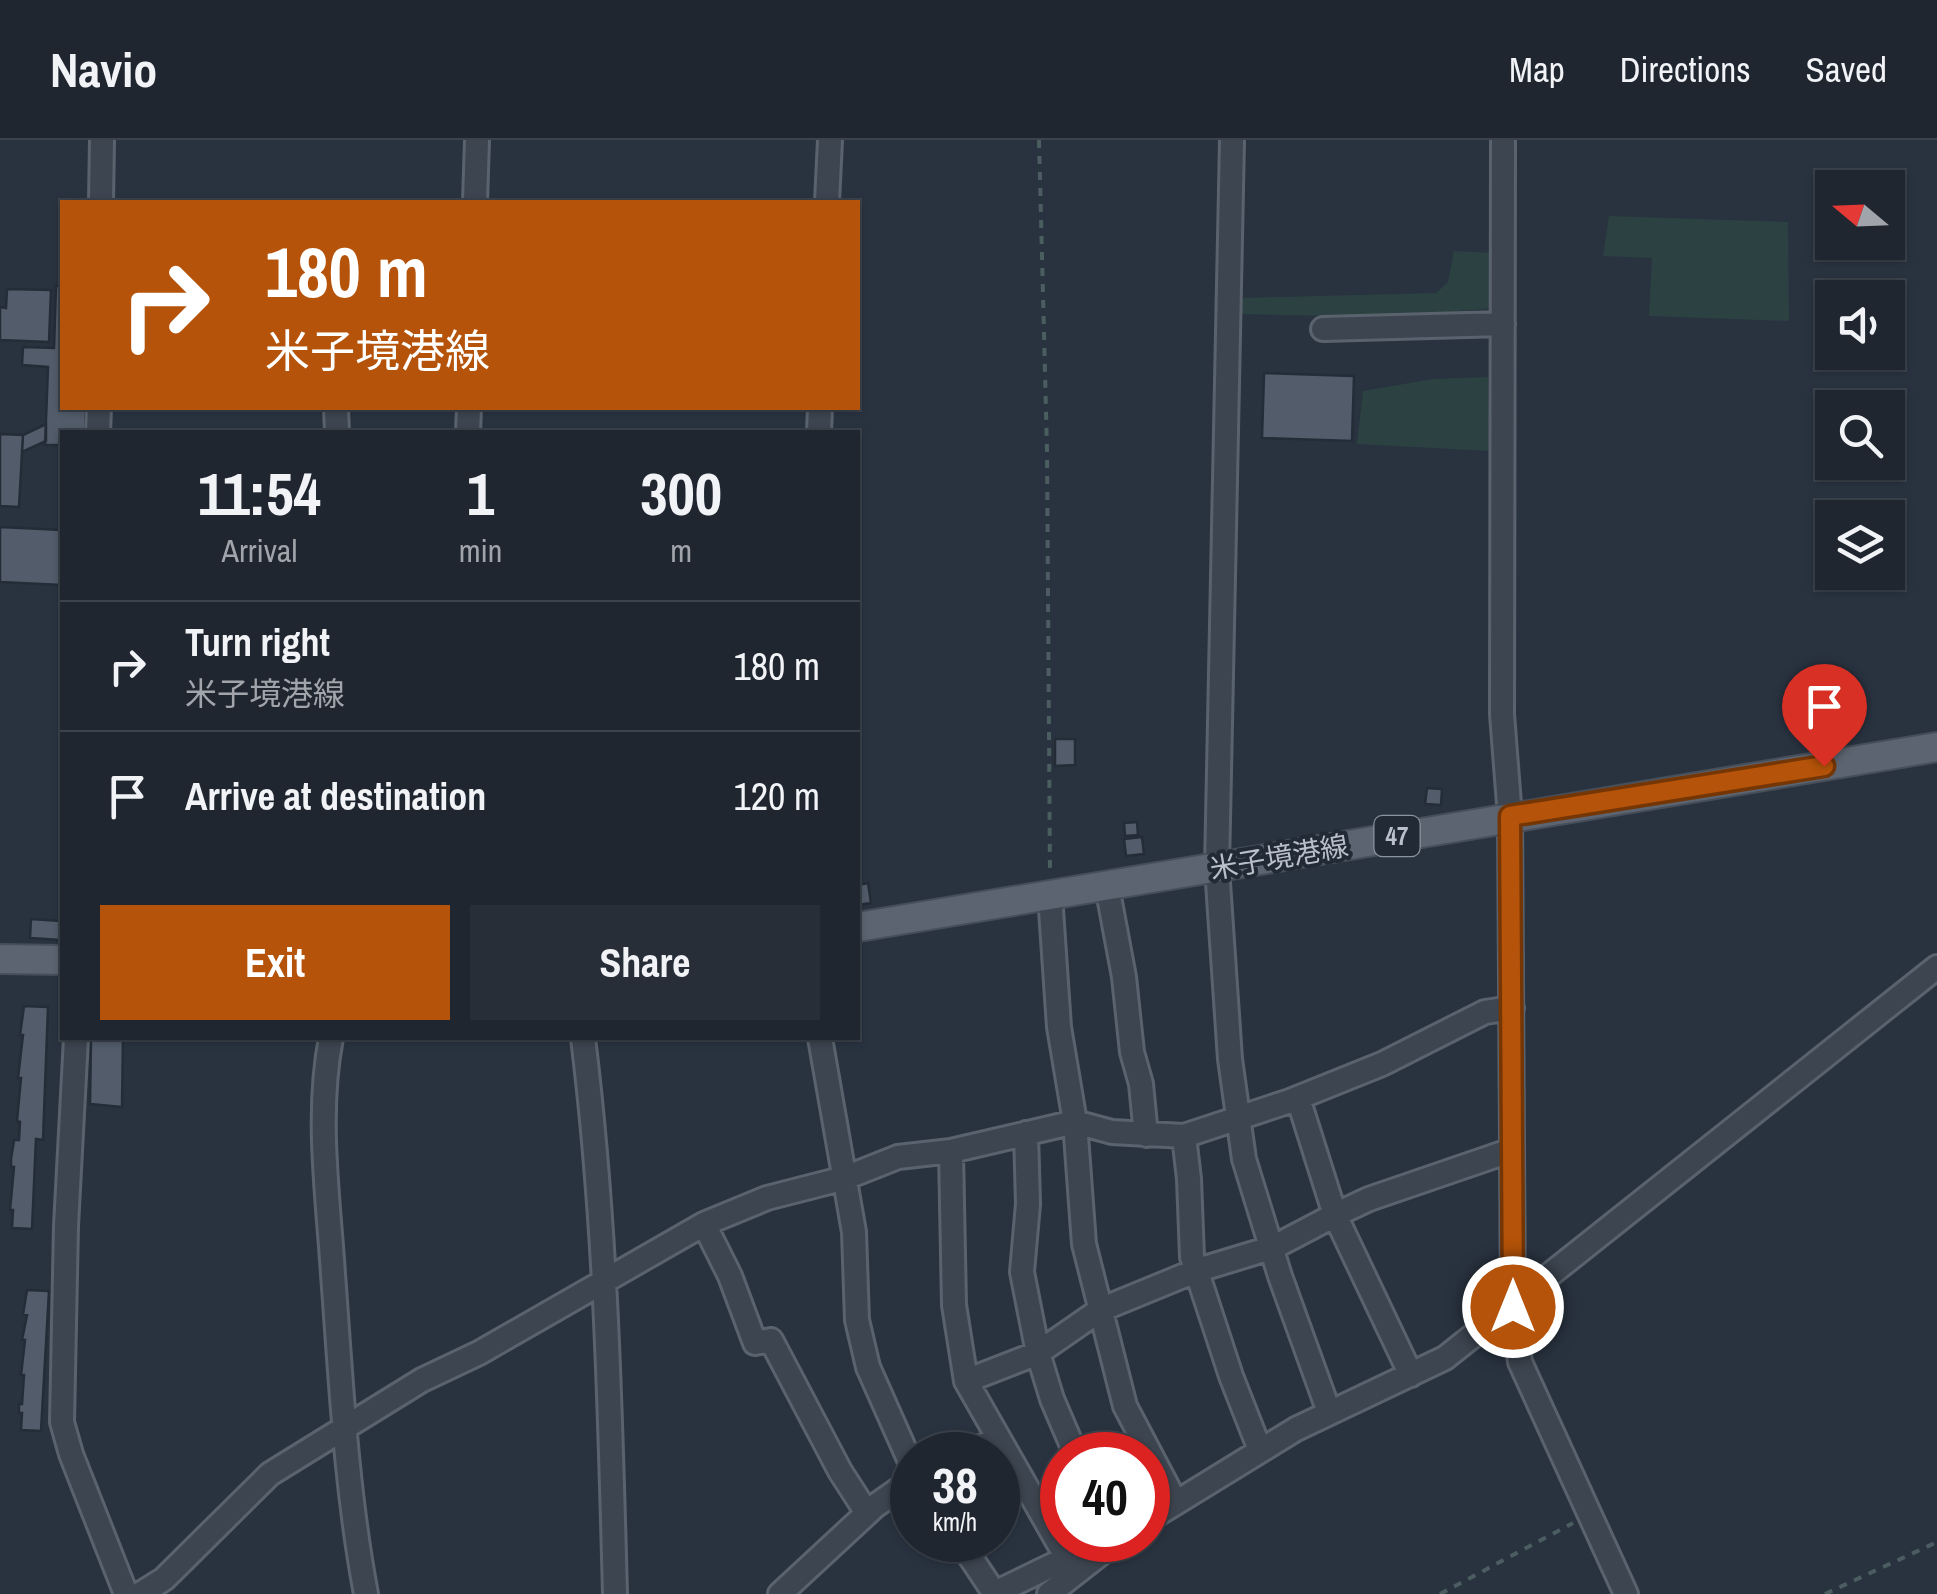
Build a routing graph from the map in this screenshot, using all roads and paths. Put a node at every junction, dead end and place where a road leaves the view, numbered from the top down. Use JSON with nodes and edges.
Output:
{"nodes":[{"id":1,"x":102,"y":140,"type":"edge"},
{"id":2,"x":477,"y":140,"type":"edge"},
{"id":3,"x":830,"y":140,"type":"edge"},
{"id":4,"x":1039,"y":140,"type":"edge"},
{"id":5,"x":1232,"y":140,"type":"edge"},
{"id":6,"x":1503,"y":140,"type":"edge"},
{"id":7,"x":101,"y":200,"type":"edge"},
{"id":8,"x":475,"y":200,"type":"edge"},
{"id":9,"x":827,"y":200,"type":"edge"},
{"id":10,"x":1503,"y":324,"type":"junction"},
{"id":11,"x":1323,"y":330,"type":"dead end"},
{"id":12,"x":1937,"y":747,"type":"edge"},
{"id":13,"x":1510,"y":816,"type":"junction"},
{"id":14,"x":1217,"y":868,"type":"junction"},
{"id":15,"x":1107,"y":886,"type":"junction"},
{"id":16,"x":1050,"y":895,"type":"junction"},
{"id":17,"x":860,"y":927,"type":"edge"},
{"id":18,"x":0,"y":958,"type":"edge"},
{"id":19,"x":60,"y":960,"type":"edge"},
{"id":20,"x":1937,"y":967,"type":"edge"},
{"id":21,"x":1512,"y":1008,"type":"junction"},
{"id":22,"x":76,"y":1040,"type":"edge"},
{"id":23,"x":331,"y":1040,"type":"edge"},
{"id":24,"x":583,"y":1040,"type":"edge"},
{"id":25,"x":820,"y":1040,"type":"edge"},
{"id":26,"x":1298,"y":1098,"type":"junction"},
{"id":27,"x":1238,"y":1118,"type":"junction"},
{"id":28,"x":1075,"y":1122,"type":"junction"},
{"id":29,"x":1026,"y":1133,"type":"junction"},
{"id":30,"x":1146,"y":1136,"type":"junction"},
{"id":31,"x":1184,"y":1136,"type":"junction"},
{"id":32,"x":1512,"y":1150,"type":"junction"},
{"id":33,"x":951,"y":1151,"type":"junction"},
{"id":34,"x":846,"y":1178,"type":"junction"},
{"id":35,"x":1335,"y":1215,"type":"junction"},
{"id":36,"x":704,"y":1224,"type":"junction"},
{"id":37,"x":1274,"y":1247,"type":"junction"},
{"id":38,"x":1196,"y":1271,"type":"junction"},
{"id":39,"x":606,"y":1280,"type":"junction"},
{"id":40,"x":1513,"y":1307,"type":"junction"},
{"id":41,"x":1100,"y":1310,"type":"junction"},
{"id":42,"x":1038,"y":1353,"type":"junction"},
{"id":43,"x":1411,"y":1376,"type":"junction"},
{"id":44,"x":966,"y":1381,"type":"junction"},
{"id":45,"x":1329,"y":1412,"type":"junction"},
{"id":46,"x":344,"y":1431,"type":"junction"},
{"id":47,"x":897,"y":1432,"type":"edge"},
{"id":48,"x":995,"y":1432,"type":"edge"},
{"id":49,"x":1066,"y":1432,"type":"edge"},
{"id":50,"x":1260,"y":1450,"type":"junction"},
{"id":51,"x":1020,"y":1476,"type":"edge"},
{"id":52,"x":890,"y":1496,"type":"edge"},
{"id":53,"x":1175,"y":1502,"type":"junction"},
{"id":54,"x":1170,"y":1505,"type":"edge"},
{"id":55,"x":1040,"y":1511,"type":"edge"},
{"id":56,"x":867,"y":1513,"type":"junction"},
{"id":57,"x":1590,"y":1514,"type":"junction"},
{"id":58,"x":1937,"y":1542,"type":"edge"},
{"id":59,"x":973,"y":1562,"type":"edge"},
{"id":60,"x":1059,"y":1562,"type":"edge"},
{"id":61,"x":1090,"y":1562,"type":"edge"},
{"id":62,"x":126,"y":1594,"type":"edge"},
{"id":63,"x":140,"y":1594,"type":"edge"},
{"id":64,"x":366,"y":1594,"type":"edge"},
{"id":65,"x":615,"y":1594,"type":"edge"},
{"id":66,"x":780,"y":1594,"type":"edge"},
{"id":67,"x":994,"y":1594,"type":"edge"},
{"id":68,"x":1049,"y":1594,"type":"edge"},
{"id":69,"x":1440,"y":1594,"type":"edge"},
{"id":70,"x":1626,"y":1594,"type":"edge"},
{"id":71,"x":1825,"y":1594,"type":"edge"}],
"edges":[{"from":1,"to":7,"type":"street"},
{"from":2,"to":8,"type":"street"},
{"from":3,"to":9,"type":"street"},
{"from":4,"to":16,"type":"path"},
{"from":5,"to":14,"type":"street"},
{"from":6,"to":10,"type":"street"},
{"from":10,"to":11,"type":"street"},
{"from":10,"to":13,"type":"street"},
{"from":12,"to":13,"type":"main road","name":"米子境港線","number":"47"},
{"from":13,"to":14,"type":"main road","name":"米子境港線","number":"47"},
{"from":13,"to":21,"type":"street"},
{"from":14,"to":15,"type":"main road","name":"米子境港線","number":"47"},
{"from":14,"to":27,"type":"street"},
{"from":15,"to":16,"type":"main road","name":"米子境港線","number":"47"},
{"from":15,"to":30,"type":"street"},
{"from":16,"to":17,"type":"main road","name":"米子境港線","number":"47"},
{"from":16,"to":28,"type":"street"},
{"from":18,"to":19,"type":"main road"},
{"from":20,"to":40,"type":"street"},
{"from":21,"to":26,"type":"street"},
{"from":21,"to":32,"type":"street"},
{"from":22,"to":62,"type":"street"},
{"from":23,"to":46,"type":"street"},
{"from":24,"to":39,"type":"street"},
{"from":25,"to":34,"type":"street"},
{"from":26,"to":27,"type":"street"},
{"from":26,"to":35,"type":"street"},
{"from":27,"to":31,"type":"street"},
{"from":27,"to":37,"type":"street"},
{"from":28,"to":29,"type":"street"},
{"from":28,"to":30,"type":"street"},
{"from":28,"to":41,"type":"street"},
{"from":29,"to":33,"type":"street"},
{"from":29,"to":42,"type":"street"},
{"from":30,"to":31,"type":"street"},
{"from":31,"to":38,"type":"street"},
{"from":32,"to":35,"type":"street"},
{"from":32,"to":40,"type":"street"},
{"from":33,"to":34,"type":"street"},
{"from":33,"to":44,"type":"street"},
{"from":34,"to":36,"type":"street"},
{"from":34,"to":47,"type":"street"},
{"from":35,"to":37,"type":"street"},
{"from":35,"to":43,"type":"street"},
{"from":36,"to":39,"type":"street"},
{"from":36,"to":56,"type":"street"},
{"from":37,"to":38,"type":"street"},
{"from":37,"to":45,"type":"street"},
{"from":38,"to":41,"type":"street"},
{"from":38,"to":50,"type":"street"},
{"from":39,"to":46,"type":"street"},
{"from":39,"to":65,"type":"street"},
{"from":40,"to":43,"type":"street"},
{"from":40,"to":57,"type":"street"},
{"from":41,"to":42,"type":"street"},
{"from":41,"to":53,"type":"street"},
{"from":42,"to":44,"type":"street"},
{"from":42,"to":49,"type":"street"},
{"from":43,"to":45,"type":"street"},
{"from":44,"to":48,"type":"street"},
{"from":45,"to":50,"type":"street"},
{"from":46,"to":63,"type":"street"},
{"from":46,"to":64,"type":"street"},
{"from":50,"to":53,"type":"street"},
{"from":51,"to":55,"type":"street"},
{"from":52,"to":56,"type":"street"},
{"from":53,"to":54,"type":"street"},
{"from":56,"to":66,"type":"street"},
{"from":57,"to":69,"type":"path"},
{"from":57,"to":70,"type":"street"},
{"from":58,"to":71,"type":"path"},
{"from":59,"to":67,"type":"street"},
{"from":60,"to":67,"type":"street"},
{"from":61,"to":68,"type":"street"}]}
